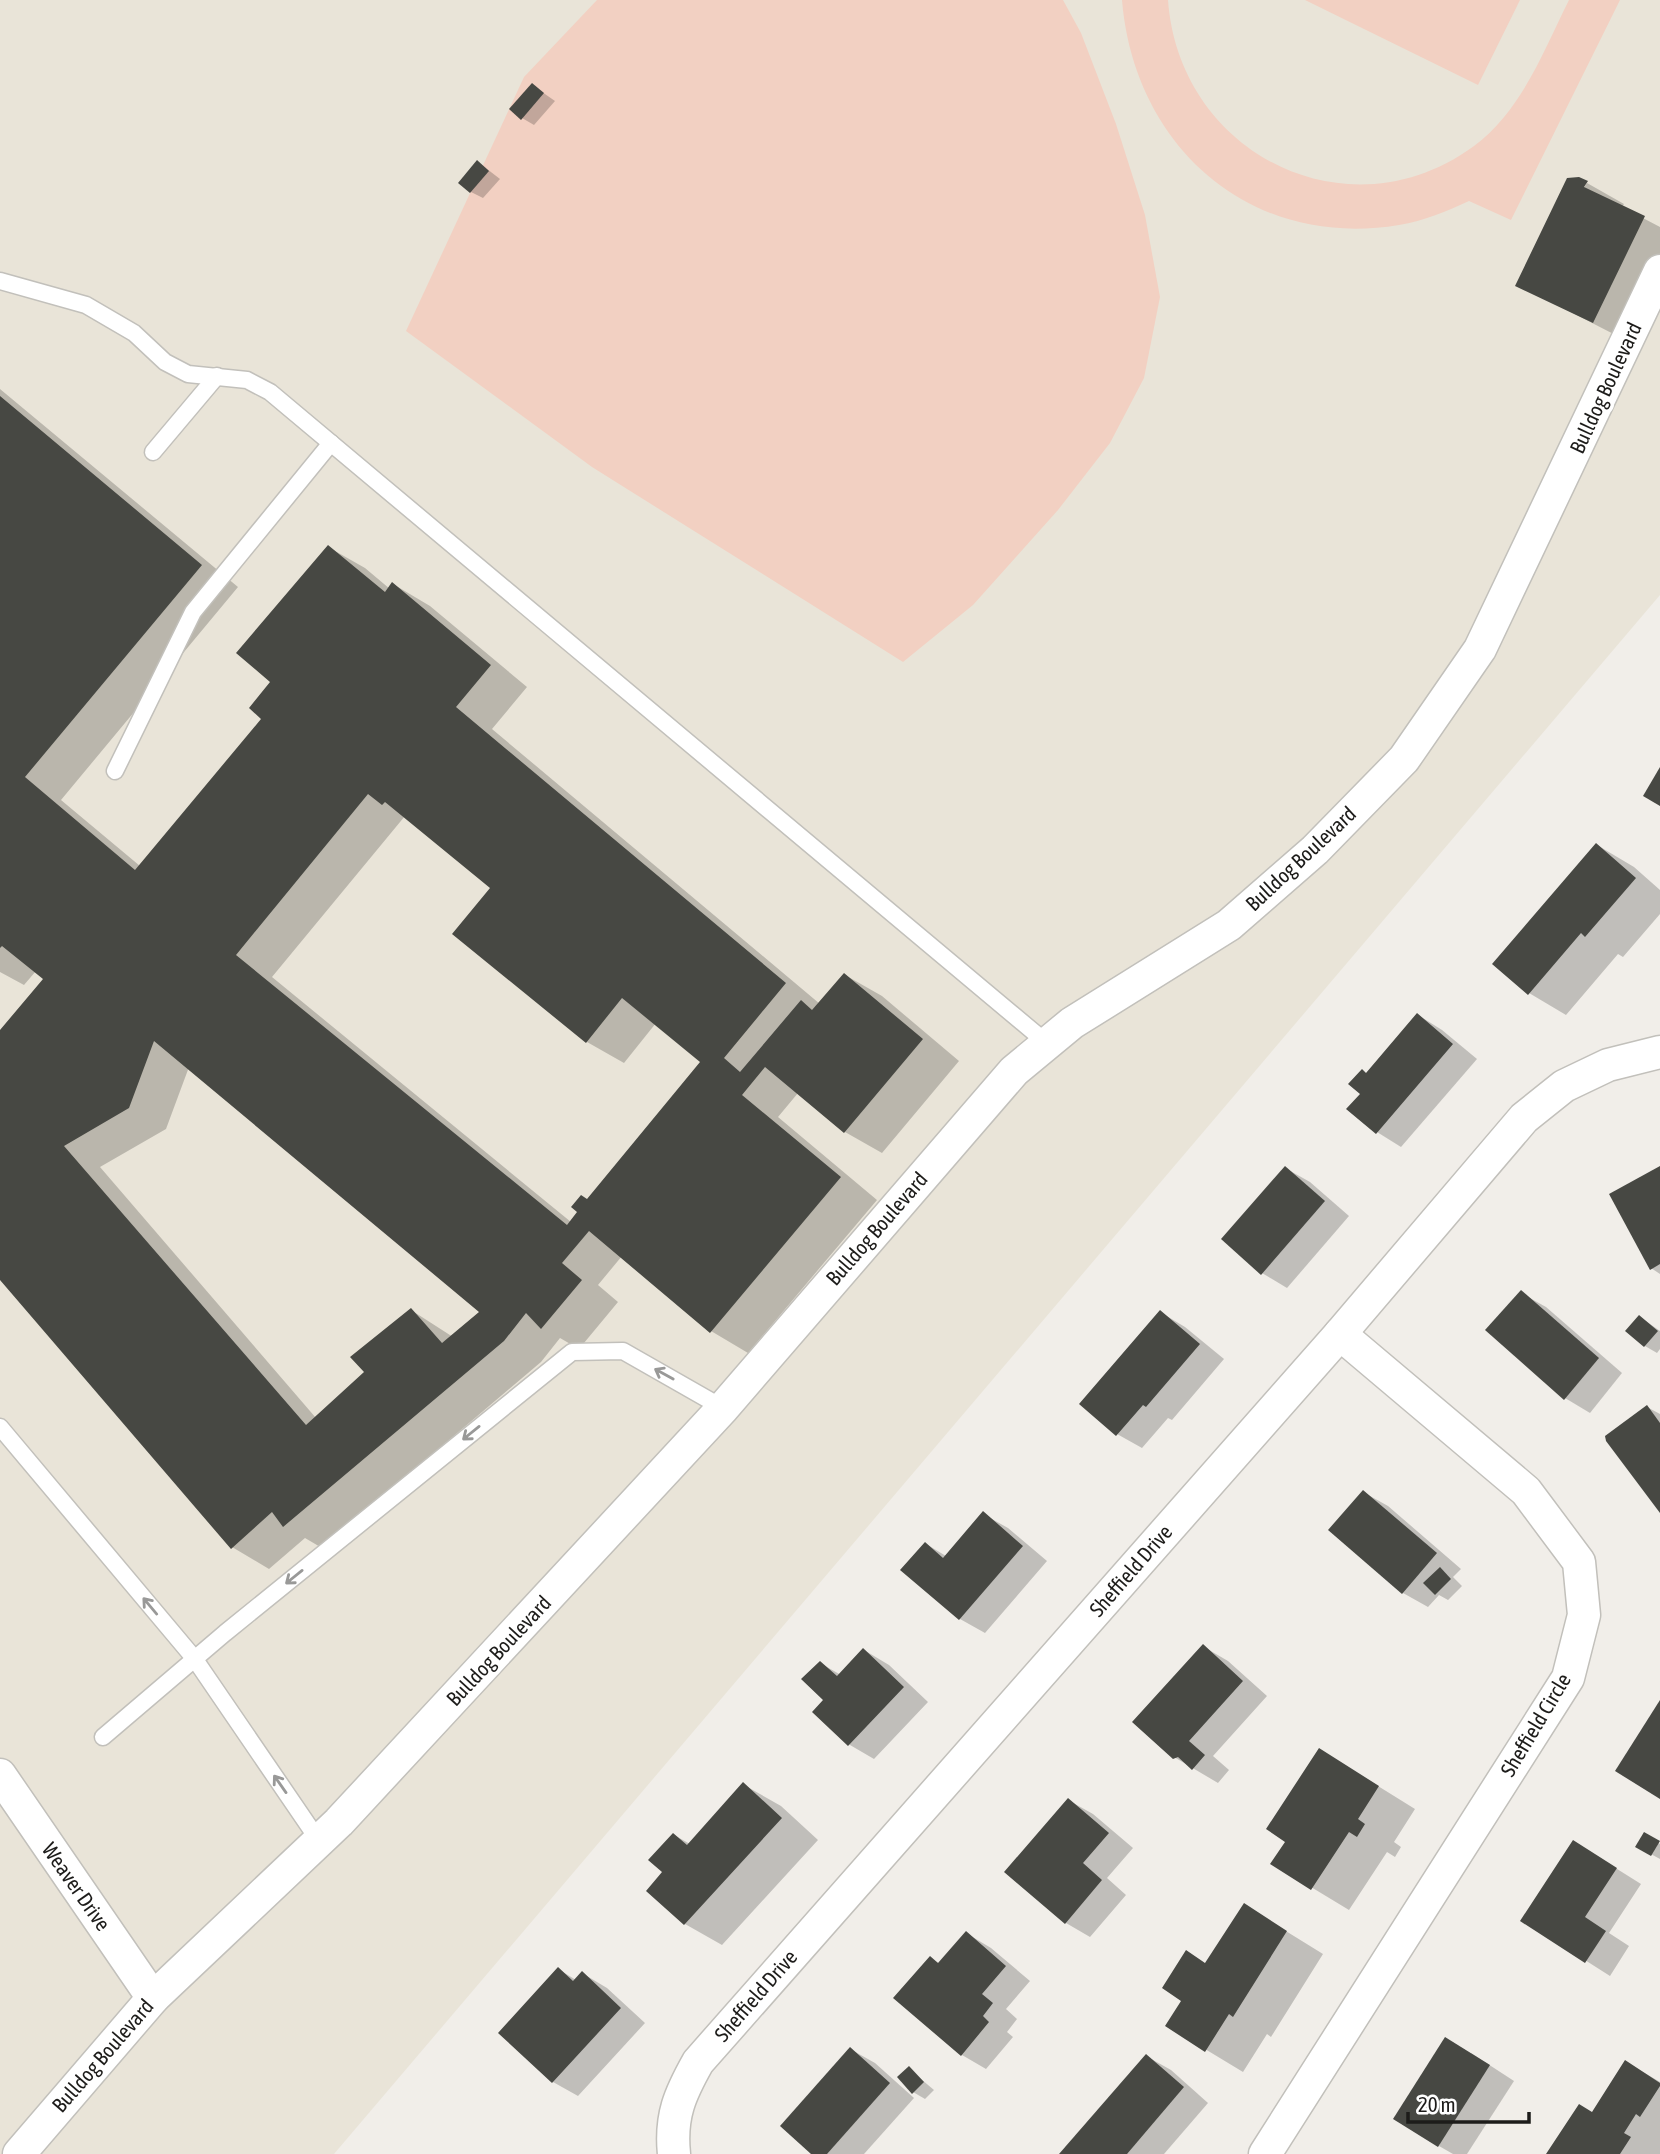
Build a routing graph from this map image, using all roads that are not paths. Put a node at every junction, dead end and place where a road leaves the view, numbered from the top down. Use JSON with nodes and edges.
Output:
{"nodes":[{"id":1,"x":1660,"y":271,"type":"edge"},
{"id":2,"x":0,"y":281,"type":"edge"},
{"id":3,"x":217,"y":376,"type":"junction"},
{"id":4,"x":331,"y":443,"type":"junction"},
{"id":5,"x":153,"y":452,"type":"dead end"},
{"id":6,"x":115,"y":771,"type":"dead end"},
{"id":7,"x":1048,"y":1044,"type":"junction"},
{"id":8,"x":1660,"y":1052,"type":"edge"},
{"id":9,"x":1340,"y":1334,"type":"junction"},
{"id":10,"x":723,"y":1408,"type":"junction"},
{"id":11,"x":0,"y":1427,"type":"edge"},
{"id":12,"x":194,"y":1658,"type":"junction"},
{"id":13,"x":103,"y":1737,"type":"dead end"},
{"id":14,"x":0,"y":1775,"type":"edge"},
{"id":15,"x":319,"y":1840,"type":"junction"},
{"id":16,"x":153,"y":1998,"type":"junction"},
{"id":17,"x":19,"y":2154,"type":"edge"},
{"id":18,"x":674,"y":2154,"type":"edge"},
{"id":19,"x":1265,"y":2154,"type":"edge"}],
"edges":[{"from":1,"to":7,"type":"street","name":"Bulldog Boulevard"},
{"from":2,"to":3,"type":"lane"},
{"from":3,"to":4,"type":"lane"},
{"from":3,"to":5,"type":"lane"},
{"from":4,"to":6,"type":"lane"},
{"from":4,"to":7,"type":"lane"},
{"from":7,"to":10,"type":"street","name":"Bulldog Boulevard"},
{"from":8,"to":9,"type":"street","name":"Sheffield Drive"},
{"from":9,"to":18,"type":"street","name":"Sheffield Drive"},
{"from":9,"to":19,"type":"street","name":"Sheffield Circle"},
{"from":10,"to":12,"type":"lane","one_way":true},
{"from":10,"to":15,"type":"street","name":"Bulldog Boulevard"},
{"from":12,"to":11,"type":"lane","one_way":true},
{"from":12,"to":13,"type":"lane"},
{"from":15,"to":12,"type":"lane","one_way":true},
{"from":14,"to":16,"type":"street","name":"Weaver Drive"},
{"from":15,"to":16,"type":"street","name":"Bulldog Boulevard"},
{"from":16,"to":17,"type":"street","name":"Bulldog Boulevard"}]}
